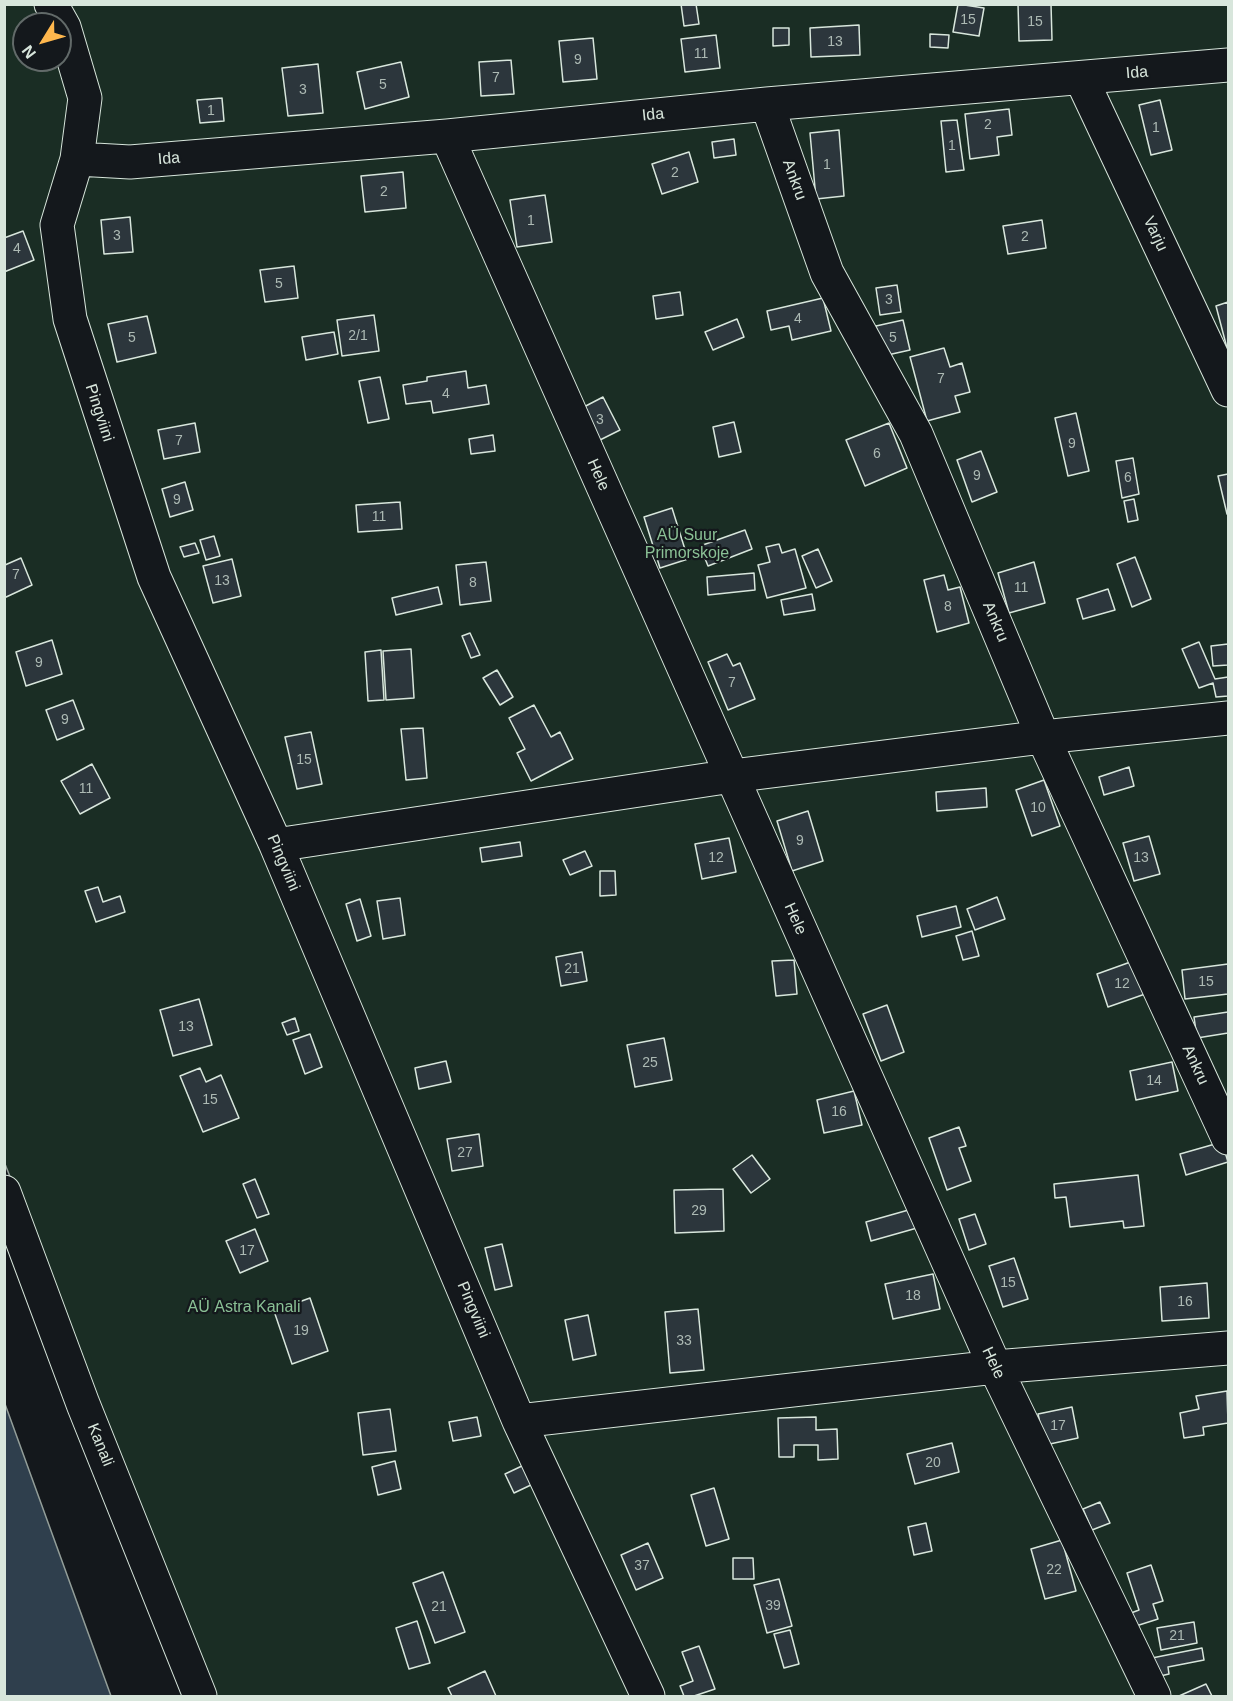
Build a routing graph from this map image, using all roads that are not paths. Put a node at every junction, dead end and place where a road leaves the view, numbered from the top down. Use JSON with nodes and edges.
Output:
{"nodes":[{"id":1,"x":51,"y":4,"type":"edge"},
{"id":2,"x":1228,"y":65,"type":"edge"},
{"id":3,"x":1081,"y":78,"type":"junction"},
{"id":4,"x":767,"y":104,"type":"junction"},
{"id":5,"x":447,"y":136,"type":"junction"},
{"id":6,"x":77,"y":159,"type":"junction"},
{"id":7,"x":1228,"y":390,"type":"edge"},
{"id":8,"x":1228,"y":718,"type":"edge"},
{"id":9,"x":1043,"y":737,"type":"junction"},
{"id":10,"x":732,"y":776,"type":"junction"},
{"id":11,"x":276,"y":845,"type":"junction"},
{"id":12,"x":1228,"y":1138,"type":"edge"},
{"id":13,"x":4,"y":1192,"type":"edge"},
{"id":14,"x":1228,"y":1348,"type":"edge"},
{"id":15,"x":995,"y":1367,"type":"junction"},
{"id":16,"x":519,"y":1421,"type":"junction"},
{"id":17,"x":200,"y":1696,"type":"edge"},
{"id":18,"x":648,"y":1696,"type":"edge"},
{"id":19,"x":1154,"y":1696,"type":"edge"}],
"edges":[{"from":1,"to":6,"type":"street","name":"Pingviini"},
{"from":2,"to":3,"type":"street","name":"Ida"},
{"from":3,"to":4,"type":"street","name":"Ida"},
{"from":3,"to":7,"type":"street","name":"Varju"},
{"from":4,"to":5,"type":"street","name":"Ida"},
{"from":4,"to":9,"type":"street","name":"Ankru"},
{"from":5,"to":6,"type":"street","name":"Ida"},
{"from":5,"to":10,"type":"street","name":"Hele"},
{"from":6,"to":11,"type":"street","name":"Pingviini"},
{"from":8,"to":9,"type":"street"},
{"from":9,"to":10,"type":"street"},
{"from":9,"to":12,"type":"street","name":"Ankru"},
{"from":10,"to":11,"type":"street"},
{"from":10,"to":15,"type":"street","name":"Hele"},
{"from":11,"to":16,"type":"street","name":"Pingviini"},
{"from":13,"to":17,"type":"street","name":"Kanali"},
{"from":14,"to":15,"type":"street"},
{"from":15,"to":16,"type":"street"},
{"from":15,"to":19,"type":"street","name":"Hele"},
{"from":16,"to":18,"type":"street","name":"Pingviini"}]}
